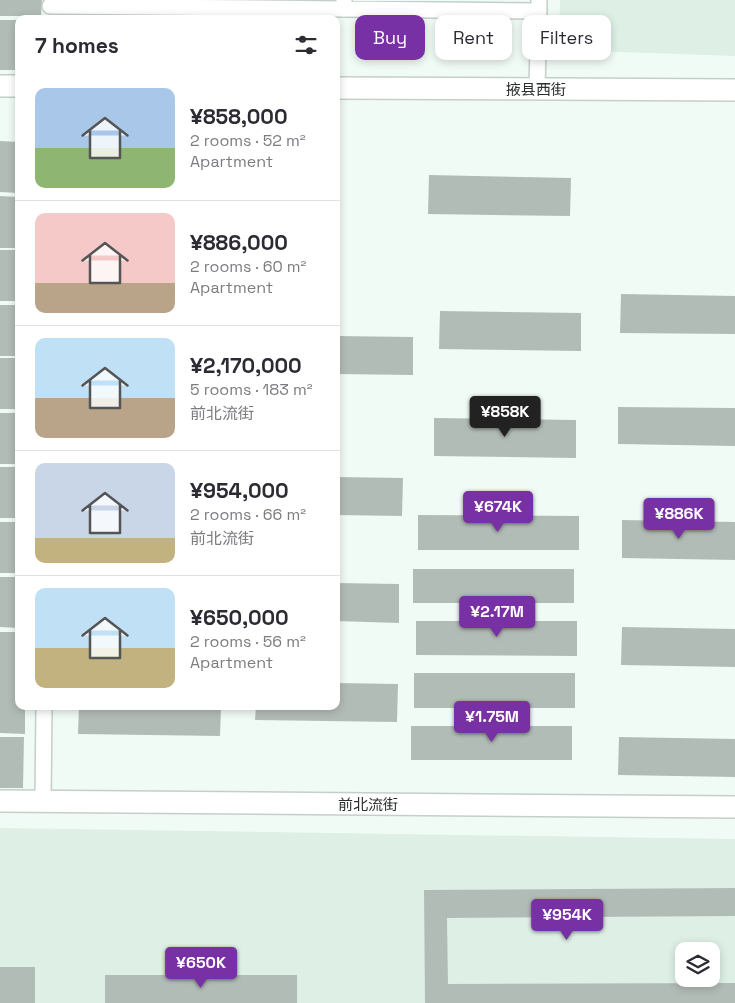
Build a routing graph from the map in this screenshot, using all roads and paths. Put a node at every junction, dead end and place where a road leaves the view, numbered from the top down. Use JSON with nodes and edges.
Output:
{"nodes":[{"id":1,"x":344,"y":4,"type":"edge"},
{"id":2,"x":539,"y":6,"type":"edge"},
{"id":3,"x":50,"y":8,"type":"edge"},
{"id":4,"x":0,"y":86,"type":"edge"},
{"id":5,"x":15,"y":86,"type":"edge"},
{"id":6,"x":340,"y":88,"type":"edge"},
{"id":7,"x":537,"y":89,"type":"junction"},
{"id":8,"x":735,"y":90,"type":"edge"},
{"id":9,"x":44,"y":710,"type":"edge"},
{"id":10,"x":0,"y":801,"type":"edge"},
{"id":11,"x":43,"y":801,"type":"junction"},
{"id":12,"x":735,"y":807,"type":"edge"}],
"edges":[{"from":1,"to":2,"type":"street"},
{"from":1,"to":3,"type":"street"},
{"from":2,"to":7,"type":"street"},
{"from":4,"to":5,"type":"street"},
{"from":6,"to":7,"type":"street","name":"掖县西街"},
{"from":7,"to":8,"type":"street","name":"掖县西街"},
{"from":9,"to":11,"type":"street"},
{"from":10,"to":11,"type":"street","name":"前北流街"},
{"from":11,"to":12,"type":"street","name":"前北流街"}]}
